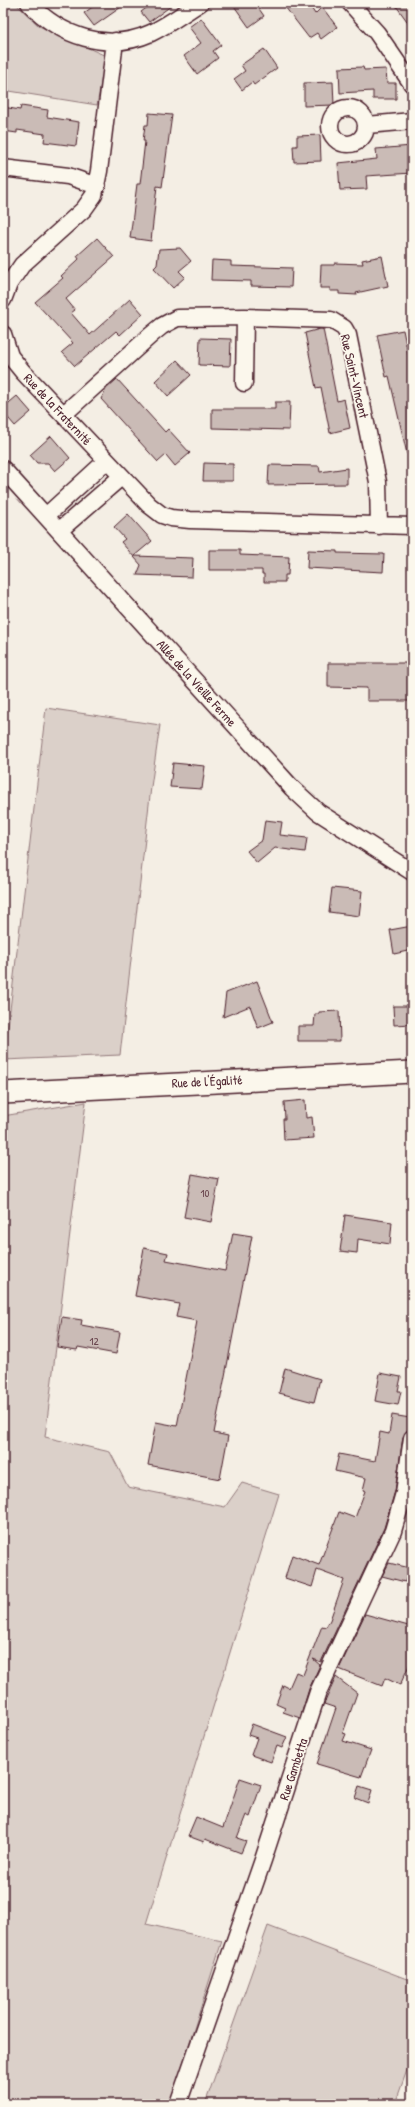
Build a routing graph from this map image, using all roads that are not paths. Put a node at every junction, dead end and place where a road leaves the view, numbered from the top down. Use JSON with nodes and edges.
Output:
{"nodes":[{"id":1,"x":28,"y":3,"type":"edge"},
{"id":2,"x":199,"y":3,"type":"edge"},
{"id":3,"x":350,"y":3,"type":"edge"},
{"id":4,"x":115,"y":41,"type":"junction"},
{"id":5,"x":412,"y":84,"type":"edge"},
{"id":6,"x":412,"y":121,"type":"edge"},
{"id":7,"x":367,"y":125,"type":"dead end"},
{"id":8,"x":3,"y":168,"type":"edge"},
{"id":9,"x":96,"y":186,"type":"junction"},
{"id":10,"x":3,"y":295,"type":"edge"},
{"id":11,"x":245,"y":317,"type":"junction"},
{"id":12,"x":3,"y":334,"type":"edge"},
{"id":13,"x":244,"y":383,"type":"dead end"},
{"id":14,"x":64,"y":414,"type":"junction"},
{"id":15,"x":106,"y":461,"type":"junction"},
{"id":16,"x":3,"y":469,"type":"edge"},
{"id":17,"x":121,"y":477,"type":"junction"},
{"id":18,"x":46,"y":516,"type":"junction"},
{"id":19,"x":379,"y":526,"type":"junction"},
{"id":20,"x":412,"y":526,"type":"edge"},
{"id":21,"x":60,"y":530,"type":"junction"},
{"id":22,"x":412,"y":872,"type":"edge"},
{"id":23,"x":412,"y":1072,"type":"edge"},
{"id":24,"x":3,"y":1093,"type":"edge"},
{"id":25,"x":412,"y":1438,"type":"edge"},
{"id":26,"x":178,"y":2104,"type":"edge"}],
"edges":[{"from":1,"to":4,"type":"street"},
{"from":2,"to":4,"type":"street"},
{"from":3,"to":5,"type":"street"},
{"from":4,"to":9,"type":"street"},
{"from":6,"to":7,"type":"street"},
{"from":8,"to":9,"type":"street"},
{"from":9,"to":10,"type":"street"},
{"from":11,"to":13,"type":"street"},
{"from":11,"to":14,"type":"street","name":"Rue Saint-Vincent"},
{"from":11,"to":19,"type":"street","name":"Rue Saint-Vincent"},
{"from":12,"to":14,"type":"street","name":"Rue de la Fraternité"},
{"from":14,"to":15,"type":"street","name":"Rue de la Fraternité"},
{"from":15,"to":17,"type":"street"},
{"from":15,"to":18,"type":"street"},
{"from":16,"to":18,"type":"street","name":"Allée de la Vieille Ferme"},
{"from":17,"to":19,"type":"street"},
{"from":17,"to":21,"type":"street"},
{"from":18,"to":21,"type":"street","name":"Allée de la Vieille Ferme"},
{"from":19,"to":20,"type":"street"},
{"from":21,"to":22,"type":"street","name":"Allée de la Vieille Ferme"},
{"from":23,"to":24,"type":"street","name":"Rue de l'Égalité"},
{"from":25,"to":26,"type":"street","name":"Rue Gambetta"}]}
